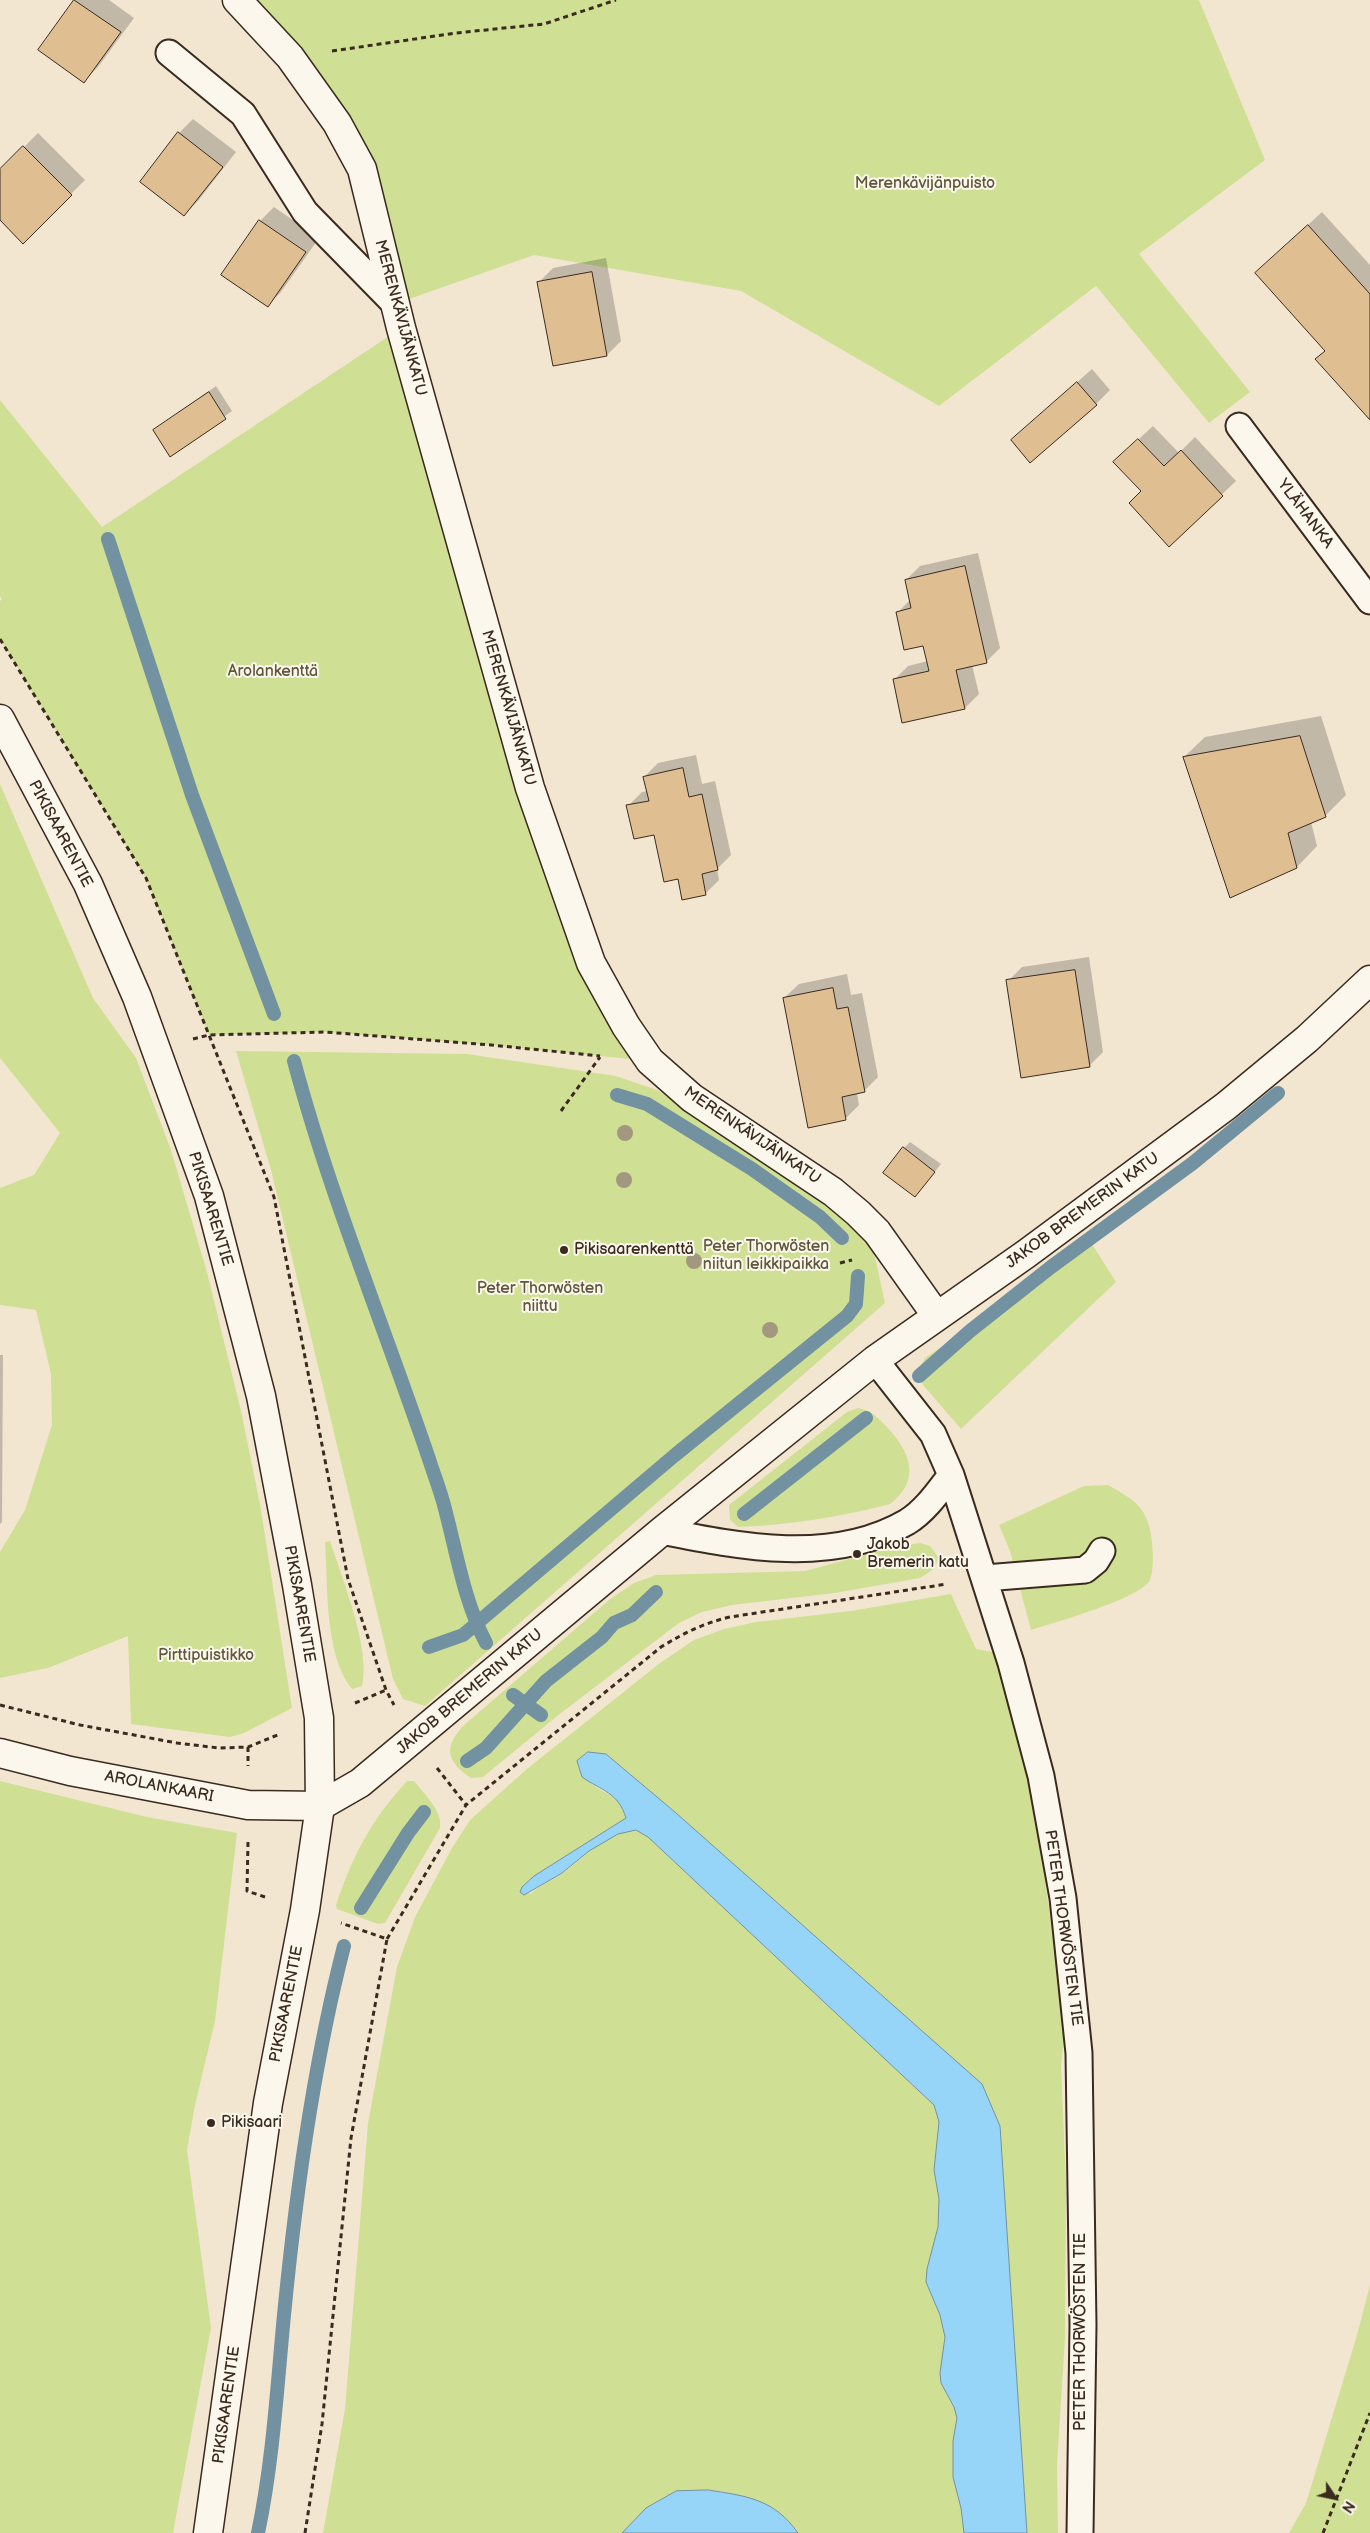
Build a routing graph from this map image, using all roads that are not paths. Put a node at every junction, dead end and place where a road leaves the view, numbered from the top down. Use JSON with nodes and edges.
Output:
{"nodes":[{"id":1,"x":237,"y":0,"type":"edge"},
{"id":2,"x":170,"y":53,"type":"dead end"},
{"id":3,"x":395,"y":304,"type":"junction"},
{"id":4,"x":1239,"y":426,"type":"dead end"},
{"id":5,"x":1370,"y":601,"type":"edge"},
{"id":6,"x":0,"y":719,"type":"edge"},
{"id":7,"x":1370,"y":980,"type":"edge"},
{"id":8,"x":936,"y":1315,"type":"junction"},
{"id":9,"x":874,"y":1360,"type":"junction"},
{"id":10,"x":951,"y":1475,"type":"junction"},
{"id":11,"x":662,"y":1531,"type":"junction"},
{"id":12,"x":1102,"y":1551,"type":"dead end"},
{"id":13,"x":985,"y":1578,"type":"junction"},
{"id":14,"x":0,"y":1753,"type":"edge"},
{"id":15,"x":320,"y":1806,"type":"junction"},
{"id":16,"x":208,"y":2533,"type":"edge"},
{"id":17,"x":1080,"y":2533,"type":"edge"}],
"edges":[{"from":1,"to":3,"type":"street","name":"MERENKÄVIJÄNKATU"},
{"from":2,"to":3,"type":"lane"},
{"from":3,"to":8,"type":"street","name":"MERENKÄVIJÄNKATU"},
{"from":4,"to":5,"type":"lane","name":"YLÄHANKA"},
{"from":6,"to":15,"type":"street","name":"PIKISAARENTIE"},
{"from":7,"to":8,"type":"street","name":"JAKOB BREMERIN KATU"},
{"from":8,"to":9,"type":"street","name":"JAKOB BREMERIN KATU"},
{"from":9,"to":10,"type":"lane","name":"PETER THORWÖSTEN TIE"},
{"from":9,"to":11,"type":"street","name":"JAKOB BREMERIN KATU"},
{"from":10,"to":11,"type":"lane"},
{"from":10,"to":13,"type":"lane","name":"PETER THORWÖSTEN TIE"},
{"from":11,"to":15,"type":"street","name":"JAKOB BREMERIN KATU"},
{"from":12,"to":13,"type":"lane"},
{"from":13,"to":17,"type":"lane","name":"PETER THORWÖSTEN TIE"},
{"from":14,"to":15,"type":"street","name":"AROLANKAARI"},
{"from":15,"to":16,"type":"street","name":"PIKISAARENTIE"}]}
